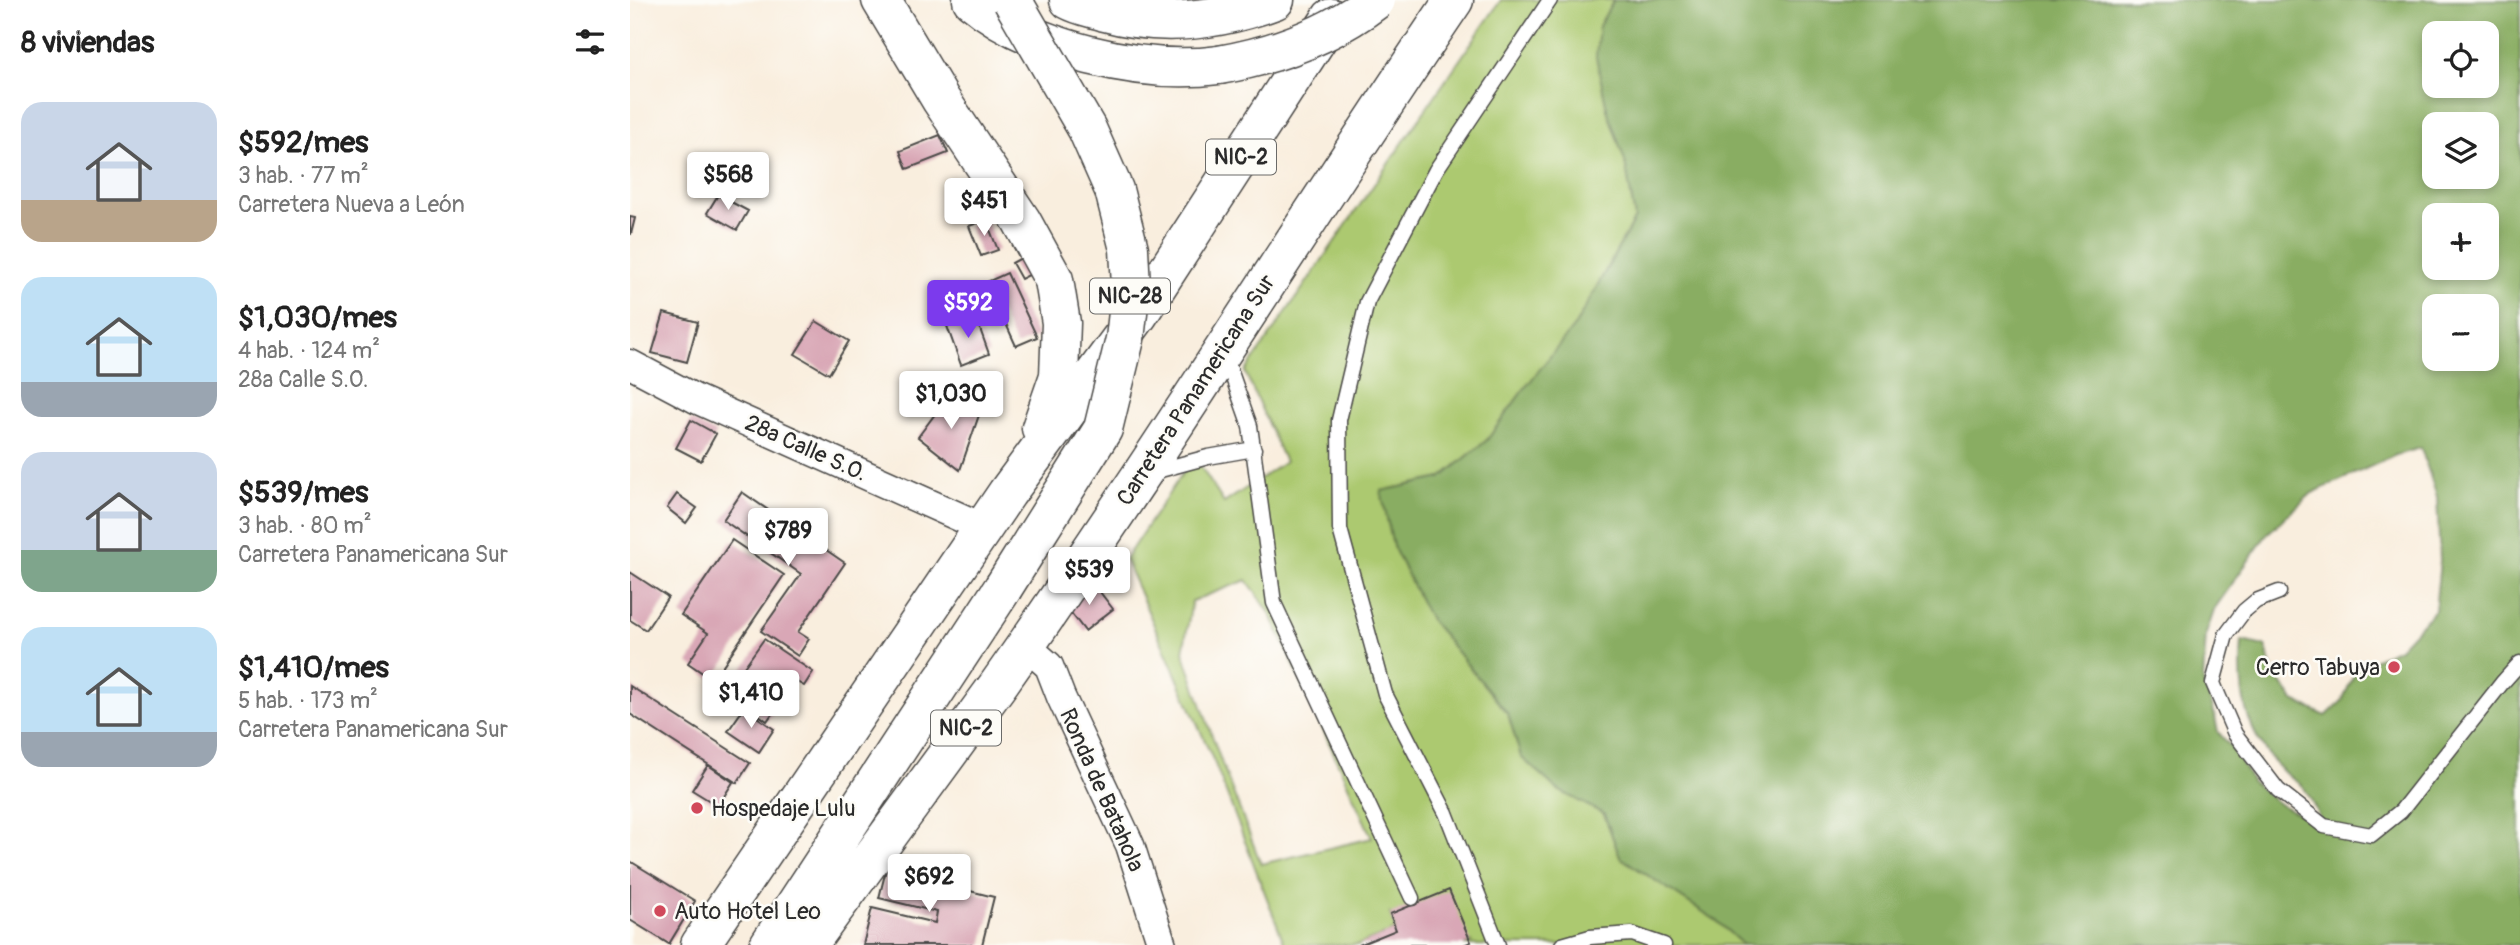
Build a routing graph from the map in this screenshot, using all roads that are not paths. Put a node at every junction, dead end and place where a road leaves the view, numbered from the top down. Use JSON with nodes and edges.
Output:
{"nodes":[{"id":1,"x":881,"y":0,"type":"edge"},
{"id":2,"x":972,"y":0,"type":"edge"},
{"id":3,"x":1012,"y":0,"type":"edge"},
{"id":4,"x":1069,"y":0,"type":"edge"},
{"id":5,"x":1275,"y":0,"type":"edge"},
{"id":6,"x":1343,"y":0,"type":"edge"},
{"id":7,"x":1376,"y":0,"type":"edge"},
{"id":8,"x":1454,"y":0,"type":"edge"},
{"id":9,"x":1550,"y":0,"type":"edge"},
{"id":10,"x":1223,"y":351,"type":"junction"},
{"id":11,"x":630,"y":364,"type":"edge"},
{"id":12,"x":1254,"y":449,"type":"junction"},
{"id":13,"x":1140,"y":475,"type":"junction"},
{"id":14,"x":1007,"y":493,"type":"junction"},
{"id":15,"x":984,"y":528,"type":"junction"},
{"id":16,"x":2280,"y":592,"type":"dead end"},
{"id":17,"x":1025,"y":645,"type":"junction"},
{"id":18,"x":2520,"y":663,"type":"edge"},
{"id":19,"x":1412,"y":898,"type":"dead end"},
{"id":20,"x":700,"y":945,"type":"edge"},
{"id":21,"x":769,"y":945,"type":"edge"},
{"id":22,"x":807,"y":945,"type":"edge"},
{"id":23,"x":1162,"y":945,"type":"edge"},
{"id":24,"x":1498,"y":945,"type":"edge"},
{"id":25,"x":1562,"y":945,"type":"edge"},
{"id":26,"x":1664,"y":945,"type":"edge"}],
"edges":[{"from":1,"to":14,"type":"highway","number":"NIC-28"},
{"from":2,"to":7,"type":"highway","bridge":true},
{"from":3,"to":21,"type":"highway","number":"NIC-28","bridge":true},
{"from":4,"to":5,"type":"highway"},
{"from":6,"to":14,"type":"highway","number":"NIC-2"},
{"from":8,"to":10,"type":"highway","name":"Carretera Panamericana Sur","number":"NIC-2"},
{"from":9,"to":24,"type":"lane"},
{"from":10,"to":12,"type":"lane"},
{"from":10,"to":13,"type":"highway","name":"Carretera Panamericana Sur","number":"NIC-2"},
{"from":11,"to":15,"type":"street","name":"28a Calle S.O."},
{"from":12,"to":13,"type":"lane"},
{"from":12,"to":19,"type":"lane"},
{"from":13,"to":17,"type":"highway","name":"Carretera Panamericana Sur","number":"NIC-2"},
{"from":14,"to":15,"type":"highway","number":"NIC-2"},
{"from":15,"to":20,"type":"highway","number":"NIC-2"},
{"from":16,"to":18,"type":"lane"},
{"from":17,"to":22,"type":"highway","name":"Carretera Panamericana Sur","number":"NIC-2"},
{"from":17,"to":23,"type":"street","name":"Ronda de Batahola"},
{"from":25,"to":26,"type":"lane"}]}
